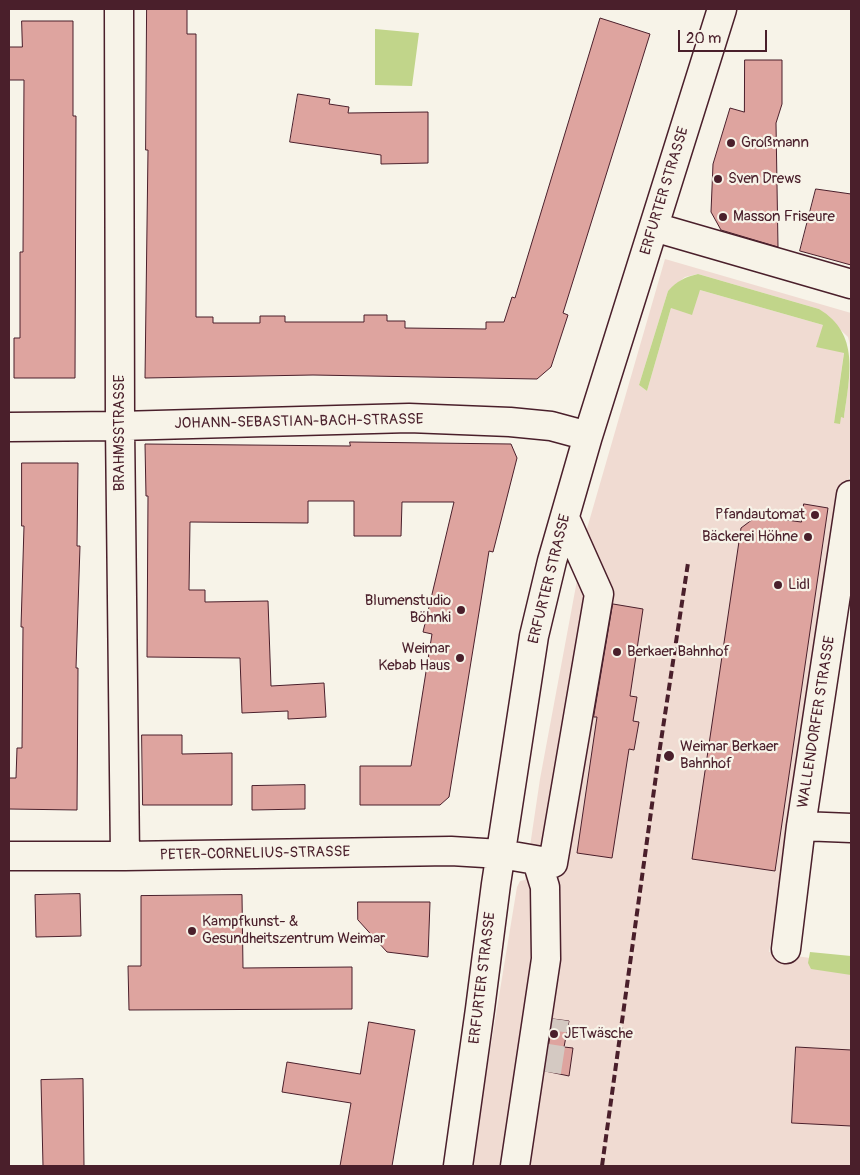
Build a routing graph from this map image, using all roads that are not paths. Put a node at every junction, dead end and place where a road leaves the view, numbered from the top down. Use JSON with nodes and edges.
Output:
{"nodes":[{"id":1,"x":119,"y":9,"type":"edge"},
{"id":2,"x":722,"y":9,"type":"edge"},
{"id":3,"x":654,"y":227,"type":"junction"},
{"id":4,"x":851,"y":284,"type":"edge"},
{"id":5,"x":120,"y":426,"type":"junction"},
{"id":6,"x":9,"y":427,"type":"edge"},
{"id":7,"x":588,"y":436,"type":"junction"},
{"id":8,"x":851,"y":495,"type":"edge"},
{"id":9,"x":565,"y":518,"type":"junction"},
{"id":10,"x":801,"y":826,"type":"junction"},
{"id":11,"x":851,"y":828,"type":"edge"},
{"id":12,"x":501,"y":854,"type":"junction"},
{"id":13,"x":9,"y":856,"type":"edge"},
{"id":14,"x":125,"y":856,"type":"junction"},
{"id":15,"x":537,"y":861,"type":"junction"},
{"id":16,"x":786,"y":949,"type":"dead end"},
{"id":17,"x":544,"y":982,"type":"junction"},
{"id":18,"x":555,"y":1019,"type":"tunnel mouth"},
{"id":19,"x":547,"y":1072,"type":"tunnel mouth"},
{"id":20,"x":523,"y":1113,"type":"junction"},
{"id":21,"x":458,"y":1166,"type":"edge"},
{"id":22,"x":515,"y":1166,"type":"edge"}],
"edges":[{"from":1,"to":5,"type":"street","name":"BRAHMSSTRASSE"},
{"from":2,"to":3,"type":"street","name":"ERFURTER STRASSE"},
{"from":3,"to":4,"type":"street"},
{"from":3,"to":7,"type":"street","name":"ERFURTER STRASSE"},
{"from":5,"to":6,"type":"street","name":"JOHANN-SEBASTIAN-BACH-STRASSE"},
{"from":5,"to":7,"type":"street","name":"JOHANN-SEBASTIAN-BACH-STRASSE"},
{"from":5,"to":14,"type":"street","name":"BRAHMSSTRASSE"},
{"from":7,"to":9,"type":"street","name":"ERFURTER STRASSE"},
{"from":8,"to":10,"type":"street","name":"WALLENDORFER STRASSE"},
{"from":9,"to":12,"type":"street","name":"ERFURTER STRASSE"},
{"from":9,"to":15,"type":"street"},
{"from":10,"to":11,"type":"street"},
{"from":10,"to":16,"type":"street","name":"WALLENDORFER STRASSE"},
{"from":12,"to":14,"type":"street","name":"PETER-CORNELIUS-STRASSE"},
{"from":12,"to":15,"type":"street","name":"PETER-CORNELIUS-STRASSE"},
{"from":12,"to":21,"type":"street","name":"ERFURTER STRASSE"},
{"from":13,"to":14,"type":"street","name":"PETER-CORNELIUS-STRASSE"},
{"from":15,"to":17,"type":"street"},
{"from":17,"to":18,"type":"street"},
{"from":17,"to":20,"type":"street"},
{"from":19,"to":20,"type":"street"},
{"from":20,"to":22,"type":"street"}]}
